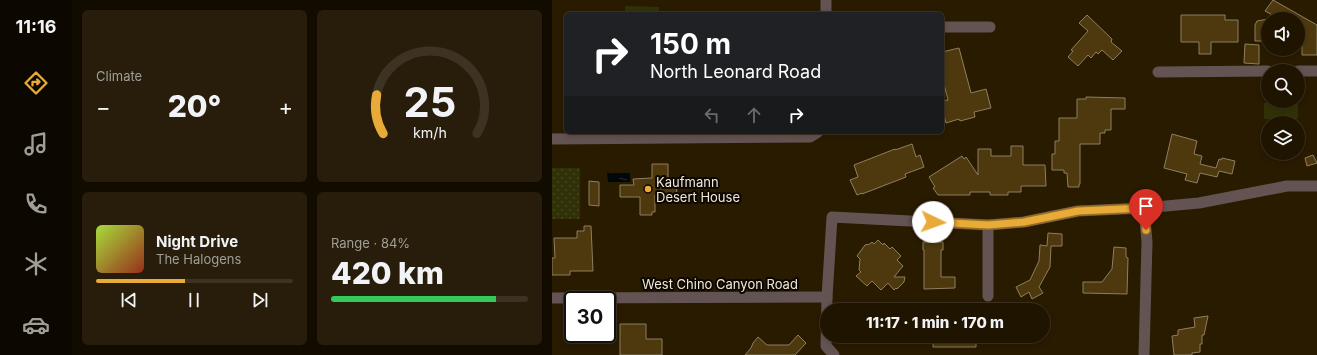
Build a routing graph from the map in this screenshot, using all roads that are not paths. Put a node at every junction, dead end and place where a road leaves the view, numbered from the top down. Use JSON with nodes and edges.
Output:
{"nodes":[{"id":1,"x":826,"y":0,"type":"edge"},
{"id":2,"x":826,"y":12,"type":"edge"},
{"id":3,"x":944,"y":27,"type":"edge"},
{"id":4,"x":990,"y":27,"type":"dead end"},
{"id":5,"x":1261,"y":71,"type":"edge"},
{"id":6,"x":1305,"y":71,"type":"edge"},
{"id":7,"x":1317,"y":71,"type":"edge"},
{"id":8,"x":1158,"y":72,"type":"dead end"},
{"id":9,"x":815,"y":134,"type":"edge"},
{"id":10,"x":552,"y":139,"type":"edge"},
{"id":11,"x":1317,"y":186,"type":"edge"},
{"id":12,"x":1144,"y":208,"type":"junction"},
{"id":13,"x":988,"y":225,"type":"junction"},
{"id":14,"x":988,"y":296,"type":"dead end"},
{"id":15,"x":827,"y":297,"type":"junction"},
{"id":16,"x":552,"y":298,"type":"edge"},
{"id":17,"x":834,"y":355,"type":"edge"},
{"id":18,"x":1144,"y":355,"type":"edge"}],
"edges":[{"from":1,"to":2,"type":"street"},
{"from":3,"to":4,"type":"street"},
{"from":5,"to":8,"type":"street"},
{"from":6,"to":7,"type":"street"},
{"from":9,"to":10,"type":"street"},
{"from":11,"to":12,"type":"street"},
{"from":12,"to":13,"type":"street"},
{"from":12,"to":18,"type":"street"},
{"from":13,"to":14,"type":"street"},
{"from":13,"to":15,"type":"street"},
{"from":15,"to":16,"type":"street","name":"West Chino Canyon Road"},
{"from":15,"to":17,"type":"street"}]}
